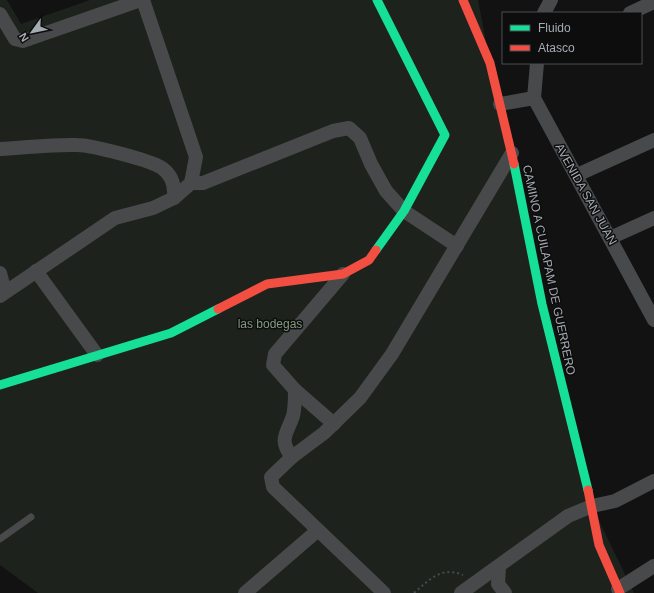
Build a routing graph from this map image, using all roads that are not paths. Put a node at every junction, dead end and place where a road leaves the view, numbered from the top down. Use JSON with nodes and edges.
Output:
{"nodes":[{"id":1,"x":142,"y":0,"type":"edge"},
{"id":2,"x":377,"y":0,"type":"edge"},
{"id":3,"x":463,"y":0,"type":"edge"},
{"id":4,"x":551,"y":0,"type":"edge"},
{"id":5,"x":654,"y":2,"type":"edge"},
{"id":6,"x":545,"y":12,"type":"edge"},
{"id":7,"x":632,"y":12,"type":"edge"},
{"id":8,"x":0,"y":14,"type":"edge"},
{"id":9,"x":537,"y":64,"type":"edge"},
{"id":10,"x":534,"y":98,"type":"junction"},
{"id":11,"x":500,"y":104,"type":"junction"},
{"id":12,"x":654,"y":140,"type":"edge"},
{"id":13,"x":0,"y":149,"type":"edge"},
{"id":14,"x":512,"y":153,"type":"junction"},
{"id":15,"x":577,"y":175,"type":"junction"},
{"id":16,"x":191,"y":183,"type":"junction"},
{"id":17,"x":174,"y":198,"type":"junction"},
{"id":18,"x":404,"y":211,"type":"junction"},
{"id":19,"x":654,"y":218,"type":"edge"},
{"id":20,"x":610,"y":238,"type":"junction"},
{"id":21,"x":457,"y":246,"type":"junction"},
{"id":22,"x":36,"y":271,"type":"junction"},
{"id":23,"x":0,"y":272,"type":"edge"},
{"id":24,"x":343,"y":274,"type":"junction"},
{"id":25,"x":3,"y":294,"type":"edge"},
{"id":26,"x":648,"y":296,"type":"edge"},
{"id":27,"x":654,"y":320,"type":"edge"},
{"id":28,"x":97,"y":355,"type":"junction"},
{"id":29,"x":0,"y":384,"type":"edge"},
{"id":30,"x":295,"y":390,"type":"junction"},
{"id":31,"x":334,"y":424,"type":"junction"},
{"id":32,"x":292,"y":457,"type":"junction"},
{"id":33,"x":654,"y":481,"type":"edge"},
{"id":34,"x":592,"y":506,"type":"junction"},
{"id":35,"x":31,"y":516,"type":"dead end"},
{"id":36,"x":318,"y":531,"type":"junction"},
{"id":37,"x":0,"y":539,"type":"edge"},
{"id":38,"x":654,"y":566,"type":"edge"},
{"id":39,"x":499,"y":567,"type":"junction"},
{"id":40,"x":619,"y":591,"type":"edge"},
{"id":41,"x":245,"y":593,"type":"edge"},
{"id":42,"x":384,"y":593,"type":"edge"},
{"id":43,"x":461,"y":593,"type":"edge"},
{"id":44,"x":505,"y":593,"type":"edge"}],
"edges":[{"from":1,"to":8,"type":"street"},
{"from":1,"to":16,"type":"street"},
{"from":2,"to":18,"type":"street"},
{"from":3,"to":11,"type":"street","name":"CAMINO A CUILAPAM DE GUERRERO"},
{"from":4,"to":6,"type":"street"},
{"from":5,"to":7,"type":"street"},
{"from":9,"to":10,"type":"street"},
{"from":10,"to":11,"type":"street"},
{"from":10,"to":15,"type":"street","name":"AVENIDA SAN JUAN"},
{"from":11,"to":14,"type":"street","name":"CAMINO A CUILAPAM DE GUERRERO"},
{"from":12,"to":15,"type":"street"},
{"from":13,"to":17,"type":"street"},
{"from":14,"to":21,"type":"street"},
{"from":14,"to":34,"type":"street","name":"CAMINO A CUILAPAM DE GUERRERO"},
{"from":15,"to":20,"type":"street","name":"AVENIDA SAN JUAN"},
{"from":16,"to":17,"type":"street"},
{"from":16,"to":18,"type":"street"},
{"from":17,"to":22,"type":"street"},
{"from":18,"to":21,"type":"street"},
{"from":18,"to":24,"type":"street"},
{"from":19,"to":20,"type":"street"},
{"from":20,"to":26,"type":"street","name":"AVENIDA SAN JUAN"},
{"from":21,"to":31,"type":"street"},
{"from":22,"to":25,"type":"street"},
{"from":22,"to":28,"type":"street"},
{"from":23,"to":25,"type":"street"},
{"from":24,"to":28,"type":"street"},
{"from":24,"to":30,"type":"street"},
{"from":26,"to":27,"type":"street","name":"AVENIDA SAN JUAN"},
{"from":28,"to":29,"type":"street"},
{"from":30,"to":31,"type":"street"},
{"from":30,"to":32,"type":"street"},
{"from":31,"to":32,"type":"street"},
{"from":32,"to":36,"type":"street"},
{"from":33,"to":34,"type":"street"},
{"from":34,"to":39,"type":"street"},
{"from":34,"to":40,"type":"street","name":"CAMINO A CUILAPAM DE GUERRERO"},
{"from":35,"to":37,"type":"lane"},
{"from":36,"to":41,"type":"street"},
{"from":36,"to":42,"type":"street"},
{"from":38,"to":40,"type":"street"},
{"from":39,"to":43,"type":"street"},
{"from":39,"to":44,"type":"street"}]}
